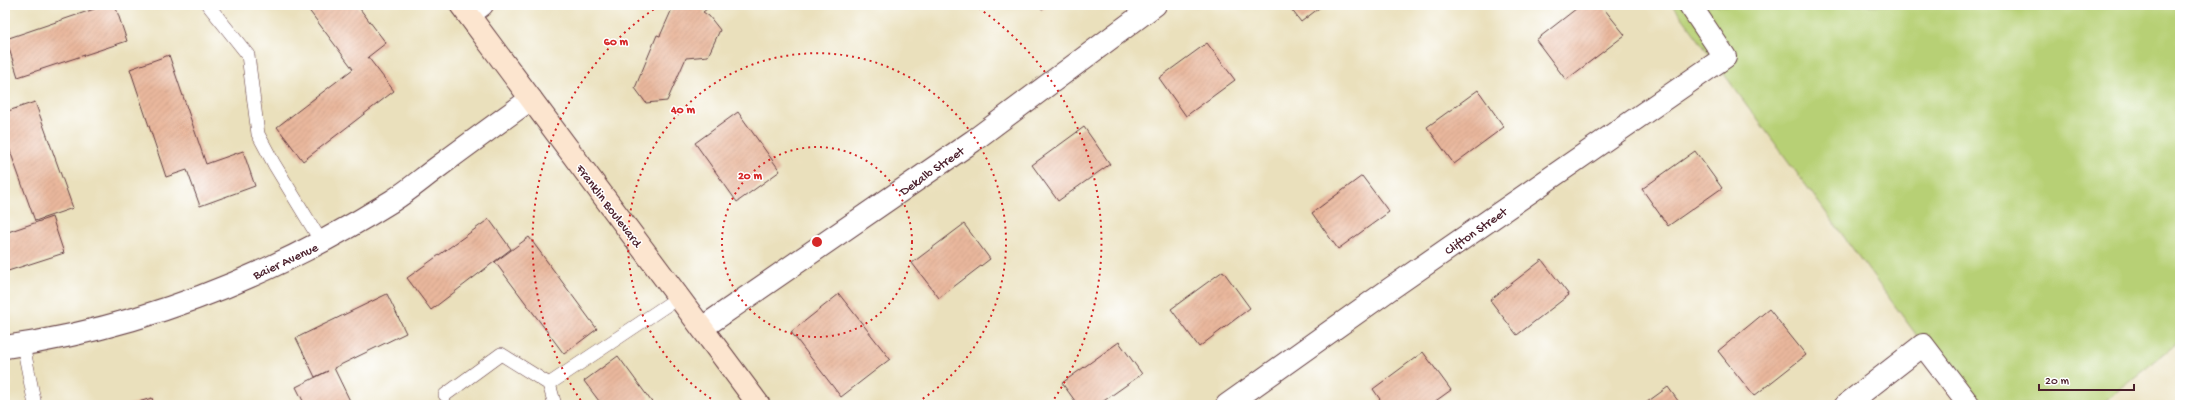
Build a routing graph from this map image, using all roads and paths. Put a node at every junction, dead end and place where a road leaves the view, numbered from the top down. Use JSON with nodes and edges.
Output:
{"nodes":[{"id":1,"x":208,"y":5,"type":"edge"},
{"id":2,"x":1155,"y":5,"type":"edge"},
{"id":3,"x":1690,"y":5,"type":"edge"},
{"id":4,"x":471,"y":8,"type":"edge"},
{"id":5,"x":531,"y":99,"type":"junction"},
{"id":6,"x":322,"y":243,"type":"junction"},
{"id":7,"x":679,"y":298,"type":"junction"},
{"id":8,"x":702,"y":328,"type":"junction"},
{"id":9,"x":14,"y":346,"type":"edge"},
{"id":10,"x":549,"y":384,"type":"junction"},
{"id":11,"x":445,"y":395,"type":"dead end"},
{"id":12,"x":35,"y":405,"type":"edge"},
{"id":13,"x":555,"y":405,"type":"edge"},
{"id":14,"x":759,"y":405,"type":"edge"},
{"id":15,"x":1228,"y":405,"type":"edge"},
{"id":16,"x":1846,"y":405,"type":"edge"},
{"id":17,"x":1969,"y":405,"type":"edge"}],
"edges":[{"from":1,"to":6,"type":"lane"},
{"from":2,"to":8,"type":"street","name":"Dekalb Street"},
{"from":3,"to":15,"type":"street","name":"Clifton Street"},
{"from":4,"to":5,"type":"street","name":"Franklin Boulevard"},
{"from":5,"to":6,"type":"street","name":"Baier Avenue"},
{"from":5,"to":7,"type":"street","name":"Franklin Boulevard"},
{"from":6,"to":9,"type":"street","name":"Baier Avenue"},
{"from":7,"to":8,"type":"street","name":"Franklin Boulevard"},
{"from":7,"to":10,"type":"lane"},
{"from":8,"to":14,"type":"street","name":"Franklin Boulevard"},
{"from":9,"to":12,"type":"lane"},
{"from":10,"to":11,"type":"lane"},
{"from":10,"to":13,"type":"lane"},
{"from":16,"to":17,"type":"street"}]}
